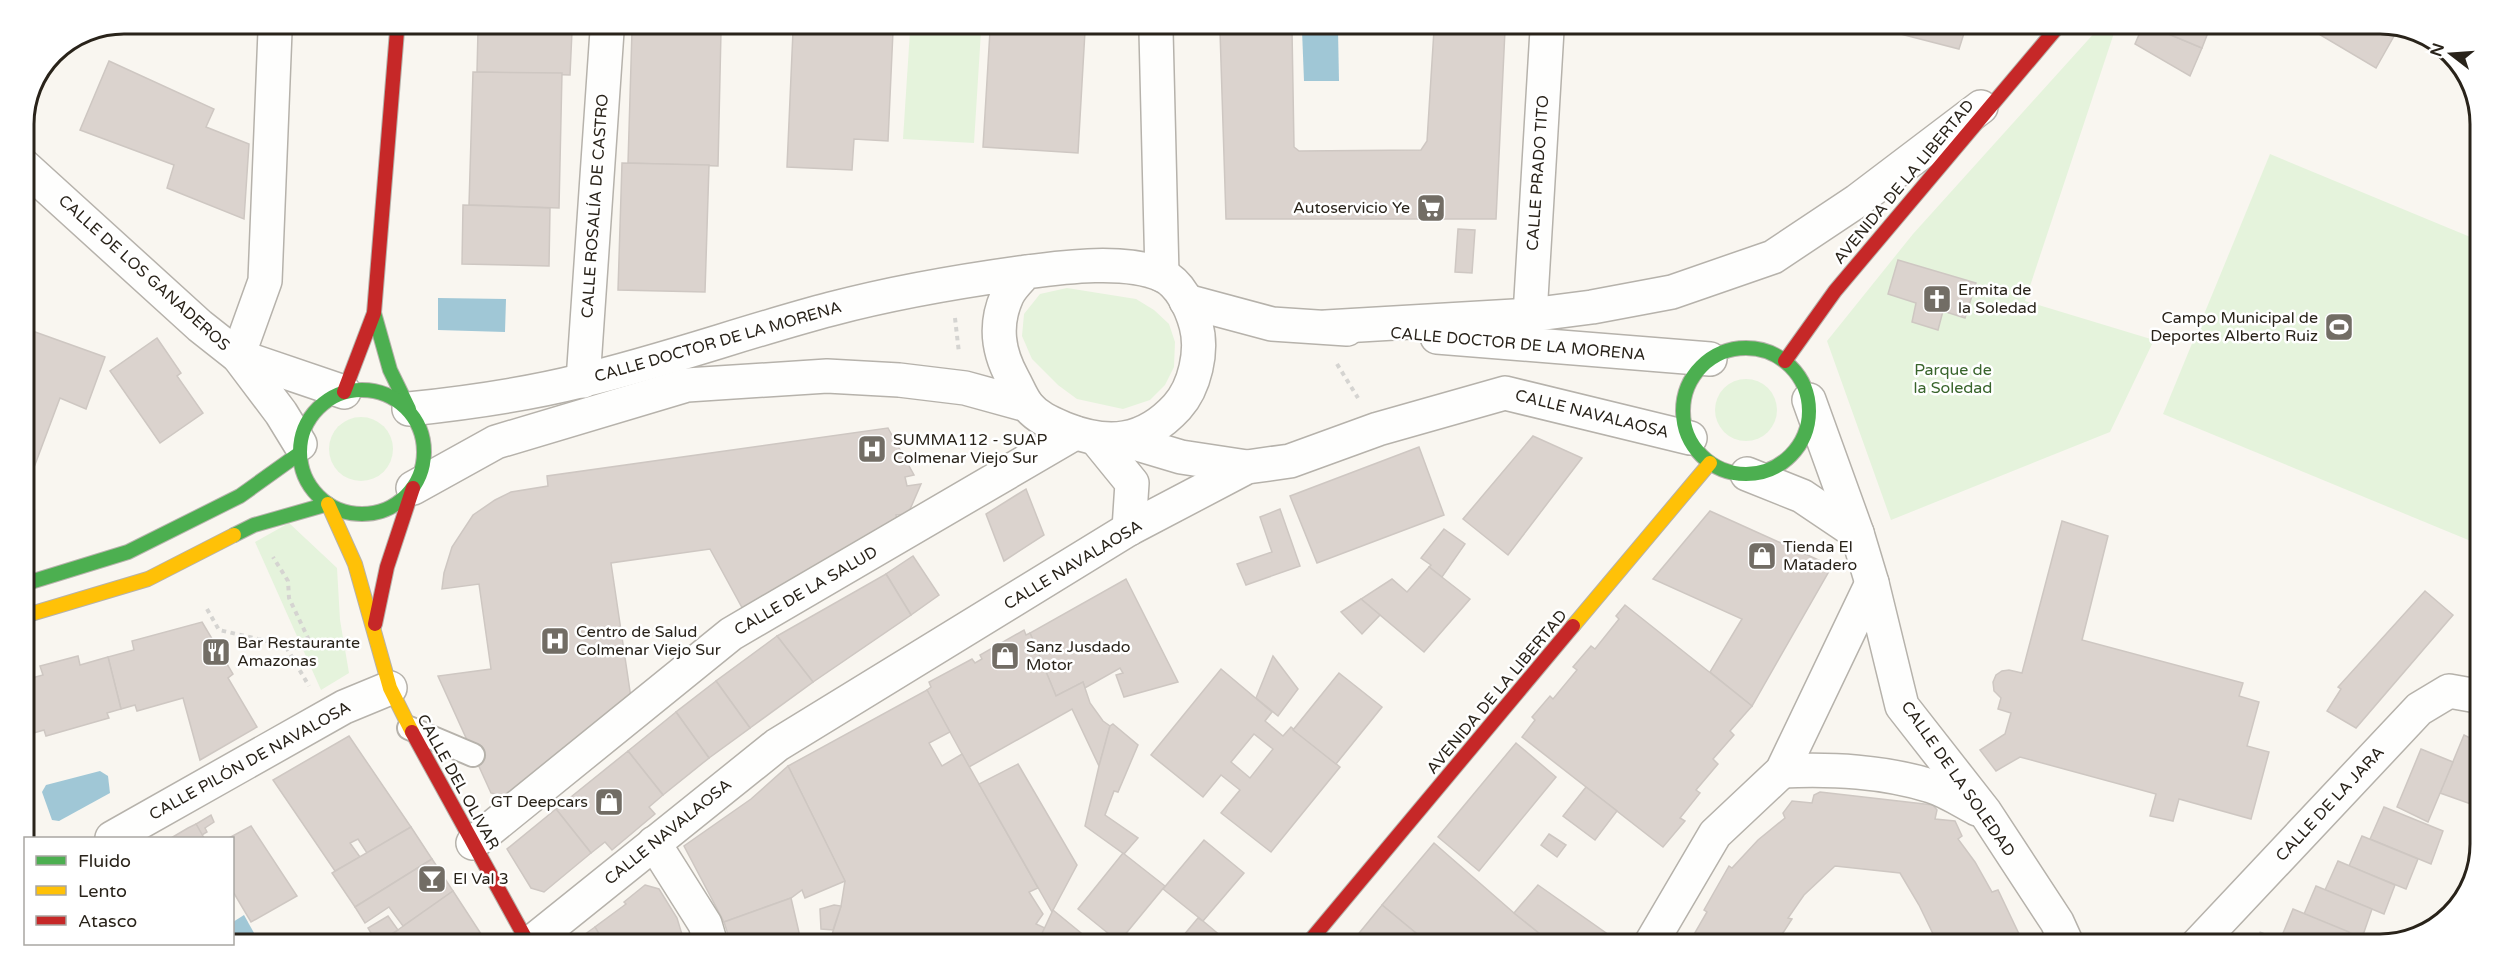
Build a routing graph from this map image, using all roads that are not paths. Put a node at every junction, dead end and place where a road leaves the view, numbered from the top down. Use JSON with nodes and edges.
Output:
{"nodes":[{"id":1,"x":275,"y":34,"type":"edge"},
{"id":2,"x":397,"y":34,"type":"edge"},
{"id":3,"x":607,"y":34,"type":"edge"},
{"id":4,"x":1156,"y":34,"type":"edge"},
{"id":5,"x":1547,"y":34,"type":"edge"},
{"id":6,"x":2052,"y":34,"type":"edge"},
{"id":7,"x":2002,"y":91,"type":"junction"},
{"id":8,"x":34,"y":175,"type":"edge"},
{"id":9,"x":1026,"y":272,"type":"junction"},
{"id":10,"x":1162,"y":275,"type":"junction"},
{"id":11,"x":1186,"y":301,"type":"junction"},
{"id":12,"x":374,"y":314,"type":"junction"},
{"id":13,"x":1530,"y":315,"type":"junction"},
{"id":14,"x":1326,"y":327,"type":"junction"},
{"id":15,"x":238,"y":356,"type":"junction"},
{"id":16,"x":1710,"y":359,"type":"junction"},
{"id":17,"x":1785,"y":361,"type":"junction"},
{"id":18,"x":583,"y":381,"type":"junction"},
{"id":19,"x":344,"y":392,"type":"junction"},
{"id":20,"x":1809,"y":400,"type":"junction"},
{"id":21,"x":1027,"y":405,"type":"junction"},
{"id":22,"x":409,"y":409,"type":"junction"},
{"id":23,"x":1098,"y":437,"type":"junction"},
{"id":24,"x":1690,"y":438,"type":"junction"},
{"id":25,"x":300,"y":448,"type":"junction"},
{"id":26,"x":1710,"y":463,"type":"junction"},
{"id":27,"x":1247,"y":467,"type":"junction"},
{"id":28,"x":1747,"y":474,"type":"junction"},
{"id":29,"x":413,"y":488,"type":"junction"},
{"id":30,"x":328,"y":504,"type":"junction"},
{"id":31,"x":1130,"y":529,"type":"junction"},
{"id":32,"x":1857,"y":533,"type":"junction"},
{"id":33,"x":35,"y":581,"type":"edge"},
{"id":34,"x":1872,"y":583,"type":"junction"},
{"id":35,"x":35,"y":613,"type":"edge"},
{"id":36,"x":374,"y":632,"type":"junction"},
{"id":37,"x":390,"y":688,"type":"junction"},
{"id":38,"x":2470,"y":695,"type":"edge"},
{"id":39,"x":409,"y":728,"type":"junction"},
{"id":40,"x":473,"y":755,"type":"dead end"},
{"id":41,"x":1782,"y":771,"type":"junction"},
{"id":42,"x":1985,"y":812,"type":"junction"},
{"id":43,"x":114,"y":837,"type":"edge"},
{"id":44,"x":473,"y":843,"type":"junction"},
{"id":45,"x":654,"y":843,"type":"junction"},
{"id":46,"x":523,"y":934,"type":"edge"},
{"id":47,"x":542,"y":934,"type":"edge"},
{"id":48,"x":708,"y":934,"type":"edge"},
{"id":49,"x":1316,"y":934,"type":"edge"},
{"id":50,"x":1656,"y":934,"type":"edge"},
{"id":51,"x":2062,"y":934,"type":"edge"},
{"id":52,"x":2207,"y":934,"type":"edge"}],
"edges":[{"from":1,"to":15,"type":"street"},
{"from":2,"to":12,"type":"street"},
{"from":3,"to":18,"type":"street","name":"CALLE ROSALÍA DE CASTRO"},
{"from":4,"to":10,"type":"street"},
{"from":5,"to":13,"type":"street","name":"CALLE PRADO TITO"},
{"from":6,"to":7,"type":"street","name":"AVENIDA DE LA LIBERTAD"},
{"from":7,"to":13,"type":"street","name":"CALLE DOCTOR DE LA MORENA"},
{"from":7,"to":17,"type":"street","name":"AVENIDA DE LA LIBERTAD"},
{"from":8,"to":15,"type":"street","name":"CALLE DE LOS GANADEROS"},
{"from":9,"to":10,"type":"street"},
{"from":9,"to":18,"type":"street","name":"CALLE DOCTOR DE LA MORENA"},
{"from":9,"to":21,"type":"street"},
{"from":10,"to":11,"type":"street"},
{"from":11,"to":14,"type":"street","name":"CALLE DOCTOR DE LA MORENA"},
{"from":11,"to":23,"type":"street"},
{"from":12,"to":19,"type":"street"},
{"from":12,"to":22,"type":"street"},
{"from":13,"to":14,"type":"street","name":"CALLE DOCTOR DE LA MORENA"},
{"from":14,"to":16,"type":"street","name":"CALLE DOCTOR DE LA MORENA"},
{"from":15,"to":19,"type":"street","name":"CALLE DE LOS GANADEROS"},
{"from":15,"to":25,"type":"street","name":"CALLE DE LOS GANADEROS"},
{"from":16,"to":17,"type":"street"},
{"from":16,"to":24,"type":"street"},
{"from":17,"to":20,"type":"street"},
{"from":18,"to":22,"type":"street","name":"CALLE DOCTOR DE LA MORENA"},
{"from":19,"to":22,"type":"street"},
{"from":19,"to":25,"type":"street"},
{"from":20,"to":28,"type":"street"},
{"from":20,"to":32,"type":"street","name":"CALLE DE LA SOLEDAD"},
{"from":21,"to":23,"type":"street"},
{"from":21,"to":29,"type":"street","name":"CALLE DOCTOR DE LA MORENA"},
{"from":22,"to":29,"type":"street"},
{"from":23,"to":27,"type":"street"},
{"from":23,"to":31,"type":"street"},
{"from":23,"to":44,"type":"street","name":"CALLE DE LA SALUD"},
{"from":24,"to":26,"type":"street"},
{"from":24,"to":27,"type":"street","name":"CALLE NAVALAOSA"},
{"from":25,"to":30,"type":"street"},
{"from":25,"to":33,"type":"street"},
{"from":26,"to":28,"type":"street"},
{"from":26,"to":49,"type":"street","name":"AVENIDA DE LA LIBERTAD"},
{"from":27,"to":31,"type":"street","name":"CALLE NAVALAOSA"},
{"from":28,"to":32,"type":"street"},
{"from":29,"to":30,"type":"street"},
{"from":29,"to":36,"type":"street","name":"CALLE DEL OLIVAR"},
{"from":30,"to":35,"type":"street"},
{"from":30,"to":36,"type":"street","name":"CALLE DEL OLIVAR"},
{"from":31,"to":45,"type":"street","name":"CALLE NAVALAOSA"},
{"from":32,"to":34,"type":"street","name":"CALLE DE LA SOLEDAD"},
{"from":34,"to":41,"type":"street"},
{"from":34,"to":42,"type":"street","name":"CALLE DE LA SOLEDAD"},
{"from":36,"to":37,"type":"street","name":"CALLE DEL OLIVAR"},
{"from":37,"to":39,"type":"street","name":"CALLE DEL OLIVAR"},
{"from":37,"to":43,"type":"street","name":"CALLE PILÓN DE NAVALOSA"},
{"from":38,"to":52,"type":"street","name":"CALLE DE LA JARA"},
{"from":39,"to":40,"type":"lane"},
{"from":39,"to":44,"type":"street","name":"CALLE DEL OLIVAR"},
{"from":41,"to":42,"type":"street"},
{"from":41,"to":50,"type":"street"},
{"from":42,"to":51,"type":"street","name":"CALLE DE LA SOLEDAD"},
{"from":44,"to":46,"type":"street","name":"CALLE DEL OLIVAR"},
{"from":45,"to":47,"type":"street","name":"CALLE NAVALAOSA"},
{"from":45,"to":48,"type":"street"}]}
